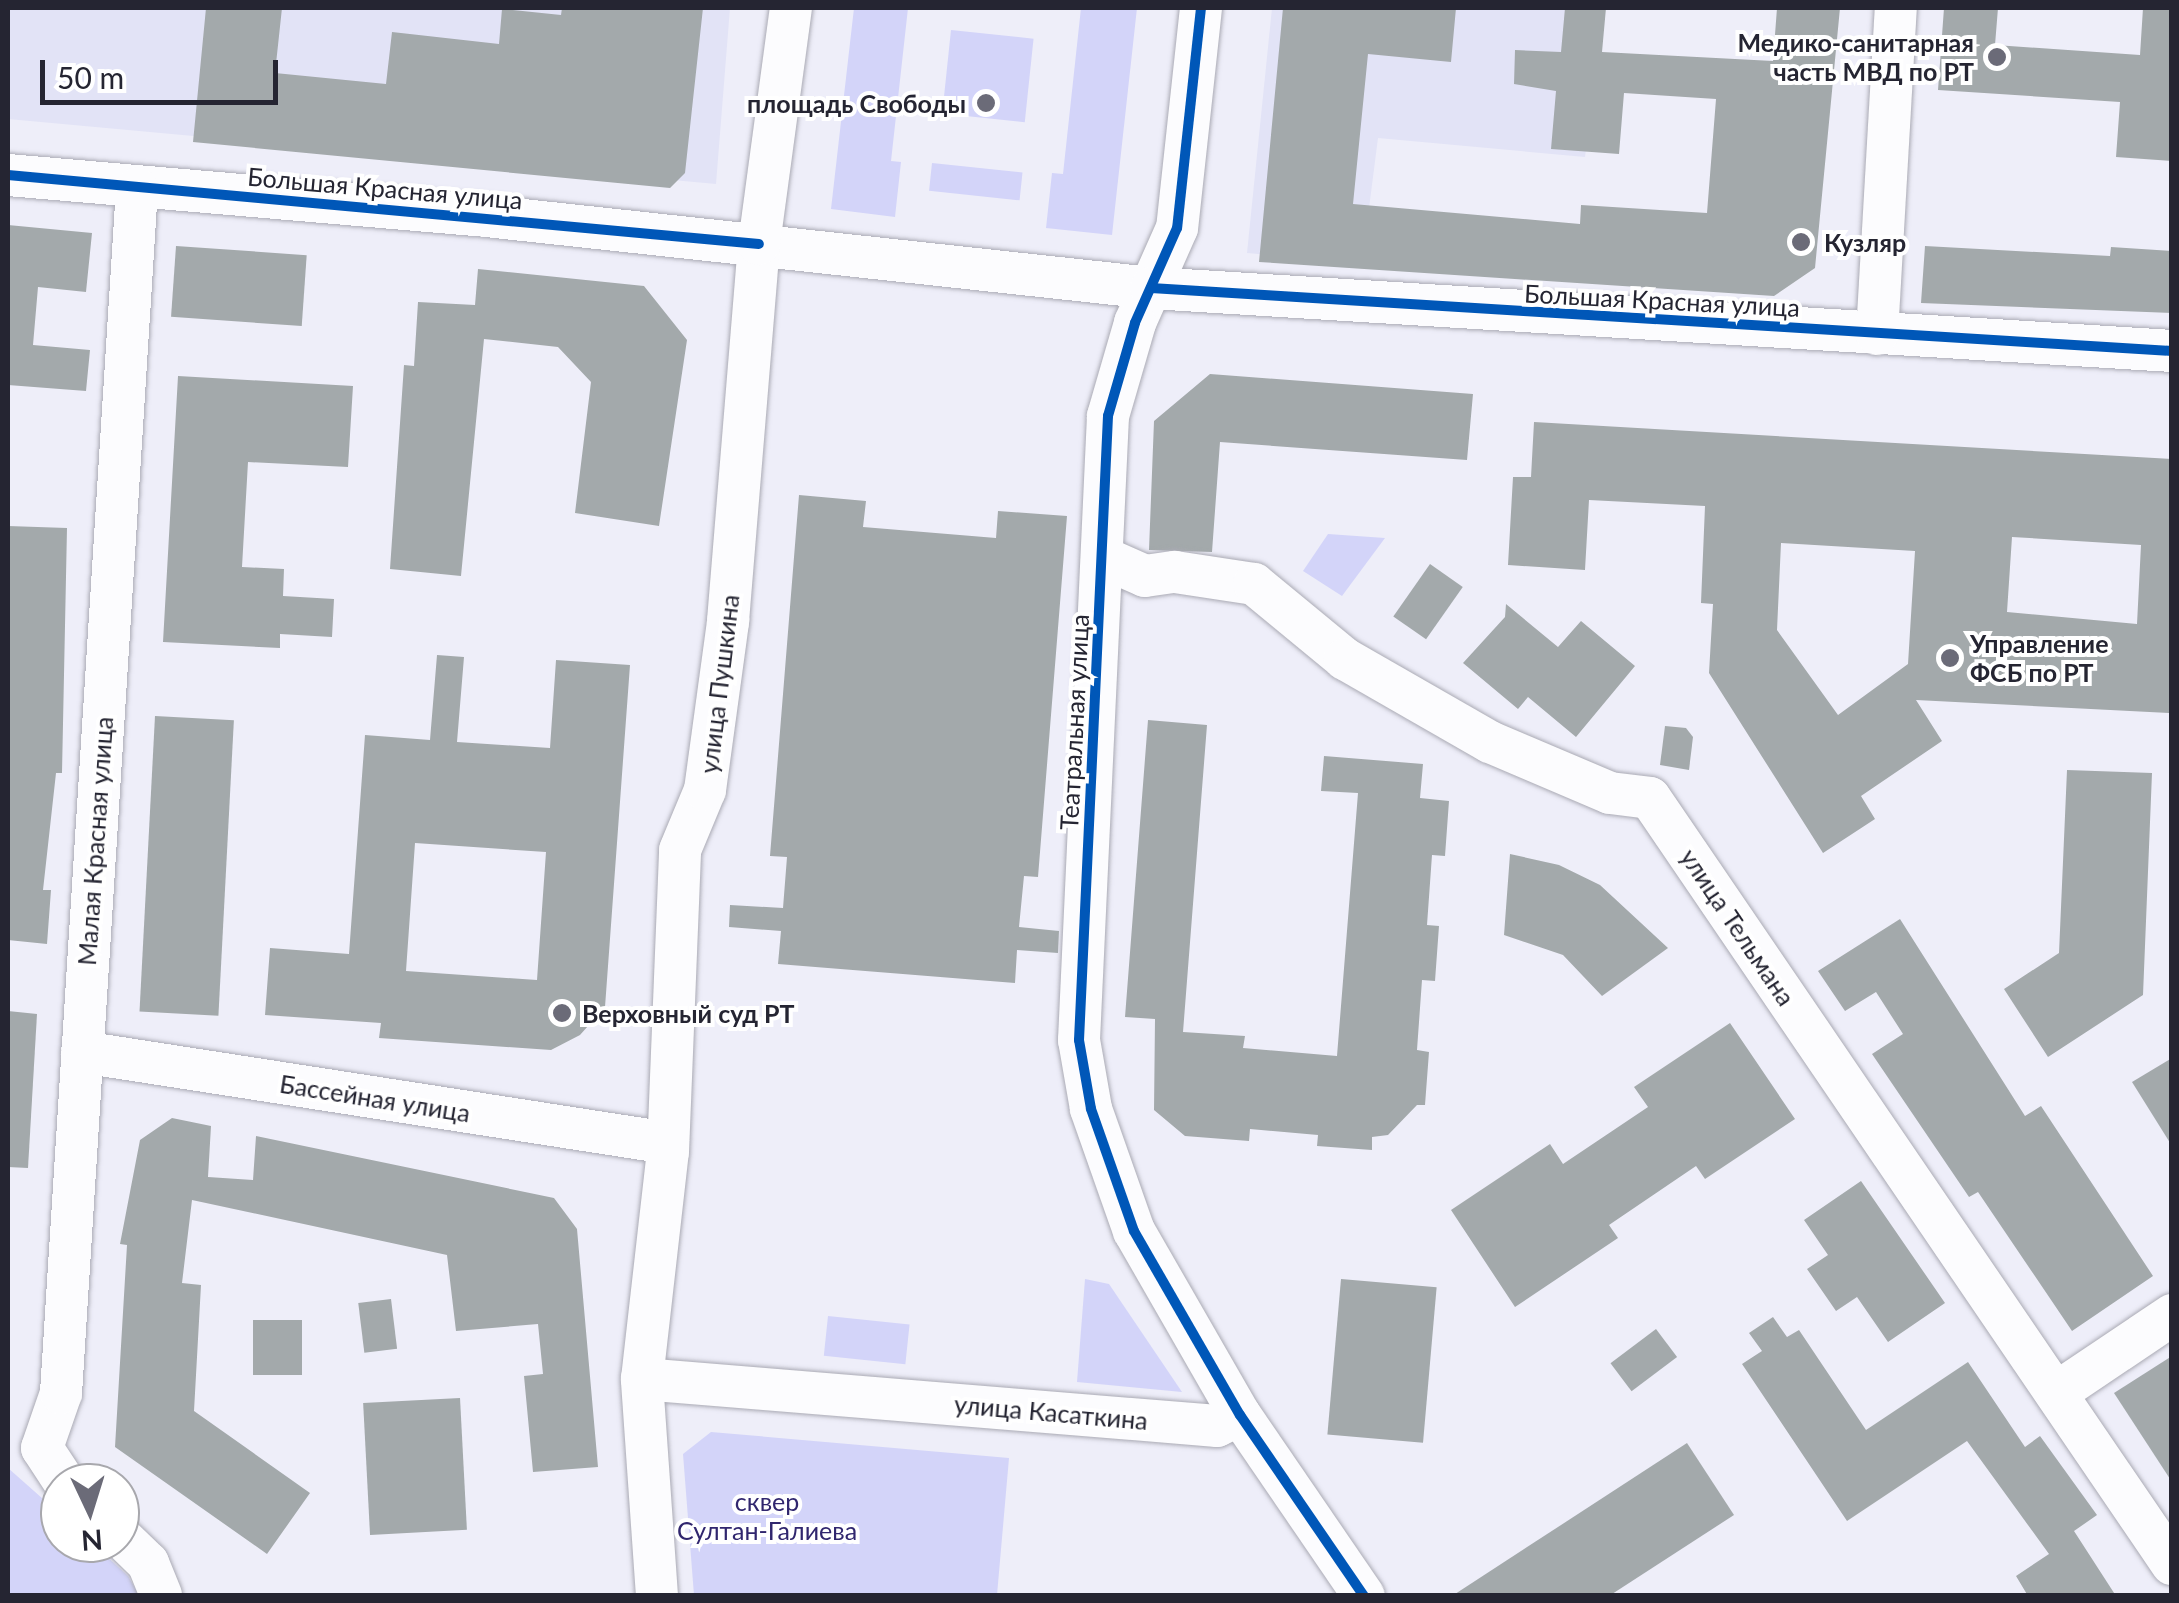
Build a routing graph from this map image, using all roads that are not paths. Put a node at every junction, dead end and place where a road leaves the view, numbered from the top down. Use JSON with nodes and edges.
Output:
{"nodes":[{"id":1,"x":791,"y":8,"type":"edge"},
{"id":2,"x":1201,"y":8,"type":"edge"},
{"id":3,"x":1896,"y":8,"type":"edge"},
{"id":4,"x":8,"y":174,"type":"edge"},
{"id":5,"x":137,"y":188,"type":"junction"},
{"id":6,"x":759,"y":244,"type":"junction"},
{"id":7,"x":1151,"y":288,"type":"junction"},
{"id":8,"x":1877,"y":334,"type":"junction"},
{"id":9,"x":2172,"y":351,"type":"edge"},
{"id":10,"x":1102,"y":557,"type":"junction"},
{"id":11,"x":82,"y":1052,"type":"junction"},
{"id":12,"x":668,"y":1143,"type":"junction"},
{"id":13,"x":2172,"y":1315,"type":"edge"},
{"id":14,"x":642,"y":1379,"type":"junction"},
{"id":15,"x":2056,"y":1393,"type":"junction"},
{"id":16,"x":1240,"y":1415,"type":"junction"},
{"id":17,"x":24,"y":1445,"type":"edge"},
{"id":18,"x":44,"y":1463,"type":"edge"},
{"id":19,"x":140,"y":1555,"type":"edge"},
{"id":20,"x":2172,"y":1564,"type":"edge"},
{"id":21,"x":161,"y":1596,"type":"edge"},
{"id":22,"x":657,"y":1596,"type":"edge"},
{"id":23,"x":1364,"y":1596,"type":"edge"}],
"edges":[{"from":1,"to":6,"type":"street","name":"улица Пушкина"},
{"from":2,"to":7,"type":"street","name":"Театральная улица"},
{"from":3,"to":8,"type":"street"},
{"from":4,"to":5,"type":"street","name":"Большая Красная улица"},
{"from":5,"to":6,"type":"street","name":"Большая Красная улица"},
{"from":5,"to":11,"type":"street","name":"Малая Красная улица"},
{"from":6,"to":7,"type":"street","name":"Большая Красная улица"},
{"from":6,"to":12,"type":"street","name":"улица Пушкина"},
{"from":7,"to":8,"type":"street","name":"Большая Красная улица"},
{"from":7,"to":10,"type":"street","name":"Театральная улица"},
{"from":8,"to":9,"type":"street","name":"Большая Красная улица"},
{"from":10,"to":15,"type":"street","name":"улица Тельмана"},
{"from":10,"to":16,"type":"street","name":"Театральная улица"},
{"from":11,"to":12,"type":"street","name":"Бассейная улица"},
{"from":11,"to":17,"type":"street","name":"Малая Красная улица"},
{"from":12,"to":14,"type":"street","name":"улица Пушкина"},
{"from":13,"to":15,"type":"street"},
{"from":14,"to":16,"type":"street","name":"улица Касаткина"},
{"from":14,"to":22,"type":"street","name":"улица Пушкина"},
{"from":15,"to":20,"type":"street","name":"улица Тельмана"},
{"from":16,"to":23,"type":"street"},
{"from":17,"to":18,"type":"street","name":"Малая Красная улица"},
{"from":19,"to":21,"type":"street"}]}
